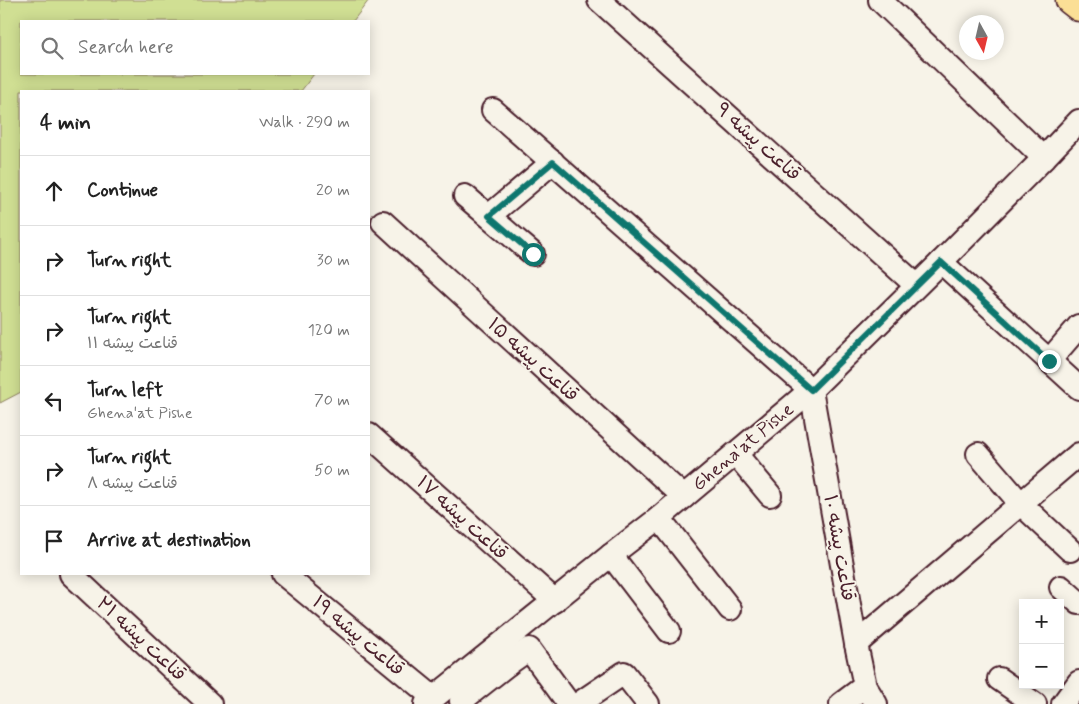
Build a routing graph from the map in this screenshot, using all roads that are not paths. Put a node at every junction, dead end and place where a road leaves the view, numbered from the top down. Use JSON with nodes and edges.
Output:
{"nodes":[{"id":1,"x":599,"y":0,"type":"edge"},
{"id":2,"x":880,"y":0,"type":"edge"},
{"id":3,"x":1070,"y":0,"type":"edge"},
{"id":4,"x":1079,"y":7,"type":"edge"},
{"id":5,"x":493,"y":110,"type":"dead end"},
{"id":6,"x":1079,"y":121,"type":"edge"},
{"id":7,"x":1044,"y":158,"type":"junction"},
{"id":8,"x":553,"y":162,"type":"junction"},
{"id":9,"x":465,"y":196,"type":"dead end"},
{"id":10,"x":489,"y":216,"type":"junction"},
{"id":11,"x":383,"y":222,"type":"dead end"},
{"id":12,"x":533,"y":254,"type":"dead end"},
{"id":13,"x":941,"y":262,"type":"junction"},
{"id":14,"x":916,"y":285,"type":"junction"},
{"id":15,"x":1079,"y":326,"type":"edge"},
{"id":16,"x":1049,"y":361,"type":"junction"},
{"id":17,"x":1079,"y":388,"type":"edge"},
{"id":18,"x":811,"y":390,"type":"junction"},
{"id":19,"x":370,"y":436,"type":"edge"},
{"id":20,"x":736,"y":454,"type":"junction"},
{"id":21,"x":978,"y":454,"type":"dead end"},
{"id":22,"x":1079,"y":454,"type":"edge"},
{"id":23,"x":770,"y":496,"type":"dead end"},
{"id":24,"x":684,"y":497,"type":"junction"},
{"id":25,"x":1021,"y":504,"type":"junction"},
{"id":26,"x":658,"y":518,"type":"junction"},
{"id":27,"x":1070,"y":550,"type":"dead end"},
{"id":28,"x":611,"y":555,"type":"junction"},
{"id":29,"x":72,"y":575,"type":"edge"},
{"id":30,"x":284,"y":575,"type":"edge"},
{"id":31,"x":1061,"y":587,"type":"dead end"},
{"id":32,"x":555,"y":601,"type":"junction"},
{"id":33,"x":1079,"y":603,"type":"edge"},
{"id":34,"x":730,"y":609,"type":"dead end"},
{"id":35,"x":669,"y":631,"type":"dead end"},
{"id":36,"x":856,"y":644,"type":"junction"},
{"id":37,"x":501,"y":657,"type":"junction"},
{"id":38,"x":999,"y":679,"type":"dead end"},
{"id":39,"x":1079,"y":682,"type":"edge"},
{"id":40,"x":870,"y":695,"type":"edge"},
{"id":41,"x":430,"y":701,"type":"edge"},
{"id":42,"x":210,"y":704,"type":"edge"},
{"id":43,"x":464,"y":704,"type":"edge"},
{"id":44,"x":569,"y":704,"type":"edge"},
{"id":45,"x":578,"y":704,"type":"edge"},
{"id":46,"x":648,"y":704,"type":"edge"},
{"id":47,"x":841,"y":704,"type":"edge"},
{"id":48,"x":1035,"y":704,"type":"edge"},
{"id":49,"x":1063,"y":704,"type":"edge"}],
"edges":[{"from":1,"to":14,"type":"street","name":"قناعت پیشه ۹"},
{"from":2,"to":7,"type":"street"},
{"from":3,"to":4,"type":"main road"},
{"from":5,"to":8,"type":"street"},
{"from":6,"to":7,"type":"street","name":"Ghena'at Pishe"},
{"from":7,"to":13,"type":"street","name":"Ghena'at Pishe"},
{"from":8,"to":10,"type":"street"},
{"from":8,"to":18,"type":"street"},
{"from":9,"to":10,"type":"street"},
{"from":10,"to":12,"type":"street"},
{"from":11,"to":24,"type":"street","name":"قناعت پیشه ۱۵"},
{"from":13,"to":14,"type":"street","name":"Ghena'at Pishe"},
{"from":13,"to":16,"type":"street"},
{"from":14,"to":18,"type":"street","name":"Ghena'at Pishe"},
{"from":15,"to":16,"type":"street"},
{"from":16,"to":17,"type":"street"},
{"from":18,"to":20,"type":"street","name":"Ghena'at Pishe"},
{"from":18,"to":36,"type":"street","name":"قناعت پیشه ۱۰"},
{"from":19,"to":32,"type":"street","name":"قناعت پیشه ۱۷"},
{"from":20,"to":23,"type":"street"},
{"from":20,"to":24,"type":"street","name":"Ghena'at Pishe"},
{"from":21,"to":25,"type":"street"},
{"from":22,"to":25,"type":"street"},
{"from":24,"to":26,"type":"street","name":"Ghena'at Pishe"},
{"from":25,"to":27,"type":"street"},
{"from":25,"to":36,"type":"street"},
{"from":26,"to":28,"type":"street","name":"Ghena'at Pishe"},
{"from":26,"to":34,"type":"street"},
{"from":28,"to":32,"type":"street","name":"Ghena'at Pishe"},
{"from":28,"to":35,"type":"street"},
{"from":29,"to":42,"type":"street","name":"قناعت پیشه ۲۱"},
{"from":30,"to":41,"type":"street","name":"قناعت پیشه ۱۹"},
{"from":31,"to":33,"type":"street"},
{"from":32,"to":37,"type":"street","name":"Ghena'at Pishe"},
{"from":36,"to":40,"type":"street","name":"قناعت پیشه ۱۰"},
{"from":37,"to":41,"type":"street","name":"Ghena'at Pishe"},
{"from":37,"to":43,"type":"street"},
{"from":37,"to":44,"type":"street"},
{"from":38,"to":48,"type":"street"},
{"from":39,"to":49,"type":"street"},
{"from":40,"to":47,"type":"street"},
{"from":45,"to":46,"type":"street"}]}
